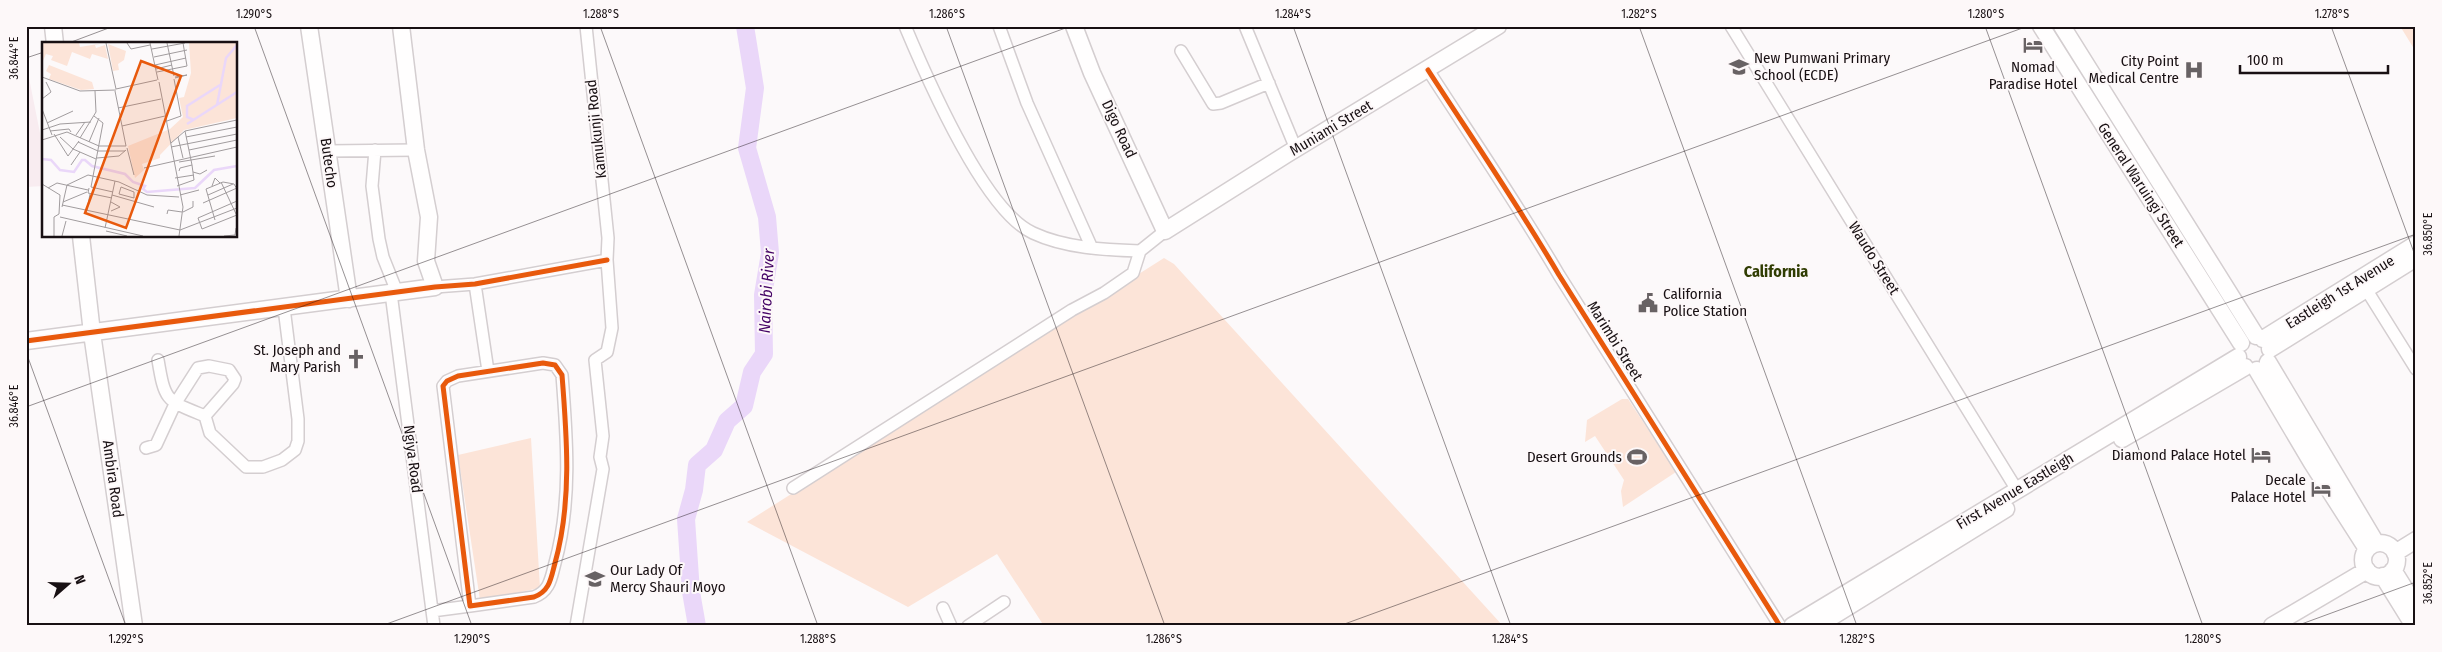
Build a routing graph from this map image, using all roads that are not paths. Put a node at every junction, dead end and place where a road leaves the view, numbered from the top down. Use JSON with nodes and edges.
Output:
{"nodes":[{"id":1,"x":53,"y":26,"type":"edge"},
{"id":2,"x":309,"y":26,"type":"edge"},
{"id":3,"x":400,"y":26,"type":"edge"},
{"id":4,"x":586,"y":26,"type":"edge"},
{"id":5,"x":905,"y":26,"type":"edge"},
{"id":6,"x":999,"y":26,"type":"edge"},
{"id":7,"x":1074,"y":26,"type":"edge"},
{"id":8,"x":1245,"y":26,"type":"edge"},
{"id":9,"x":1498,"y":26,"type":"edge"},
{"id":10,"x":1731,"y":26,"type":"edge"},
{"id":11,"x":2041,"y":26,"type":"edge"},
{"id":12,"x":2062,"y":26,"type":"edge"},
{"id":13,"x":55,"y":42,"type":"edge"},
{"id":14,"x":1181,"y":51,"type":"dead end"},
{"id":15,"x":2084,"y":62,"type":"junction"},
{"id":16,"x":1428,"y":70,"type":"junction"},
{"id":17,"x":2069,"y":72,"type":"junction"},
{"id":18,"x":1269,"y":83,"type":"junction"},
{"id":19,"x":1296,"y":149,"type":"junction"},
{"id":20,"x":375,"y":150,"type":"junction"},
{"id":21,"x":416,"y":150,"type":"junction"},
{"id":22,"x":327,"y":151,"type":"junction"},
{"id":23,"x":1165,"y":231,"type":"junction"},
{"id":24,"x":81,"y":238,"type":"edge"},
{"id":25,"x":1091,"y":246,"type":"junction"},
{"id":26,"x":1140,"y":251,"type":"junction"},
{"id":27,"x":2415,"y":256,"type":"edge"},
{"id":28,"x":607,"y":260,"type":"junction"},
{"id":29,"x":475,"y":284,"type":"junction"},
{"id":30,"x":435,"y":287,"type":"junction"},
{"id":31,"x":2366,"y":289,"type":"junction"},
{"id":32,"x":394,"y":293,"type":"junction"},
{"id":33,"x":349,"y":299,"type":"junction"},
{"id":34,"x":284,"y":308,"type":"junction"},
{"id":35,"x":92,"y":333,"type":"junction"},
{"id":36,"x":26,"y":341,"type":"edge"},
{"id":37,"x":2255,"y":353,"type":"junction"},
{"id":38,"x":158,"y":360,"type":"dead end"},
{"id":39,"x":2416,"y":369,"type":"edge"},
{"id":40,"x":488,"y":371,"type":"junction"},
{"id":41,"x":175,"y":404,"type":"junction"},
{"id":42,"x":205,"y":416,"type":"junction"},
{"id":43,"x":146,"y":448,"type":"dead end"},
{"id":44,"x":793,"y":488,"type":"dead end"},
{"id":45,"x":2017,"y":490,"type":"junction"},
{"id":46,"x":2416,"y":540,"type":"edge"},
{"id":47,"x":2371,"y":546,"type":"junction"},
{"id":48,"x":2395,"y":552,"type":"junction"},
{"id":49,"x":2367,"y":570,"type":"junction"},
{"id":50,"x":2388,"y":573,"type":"junction"},
{"id":51,"x":1004,"y":602,"type":"dead end"},
{"id":52,"x":470,"y":606,"type":"junction"},
{"id":53,"x":2416,"y":607,"type":"edge"},
{"id":54,"x":943,"y":608,"type":"dead end"},
{"id":55,"x":432,"y":612,"type":"junction"},
{"id":56,"x":134,"y":626,"type":"edge"},
{"id":57,"x":434,"y":626,"type":"edge"},
{"id":58,"x":576,"y":626,"type":"edge"},
{"id":59,"x":951,"y":626,"type":"edge"},
{"id":60,"x":968,"y":626,"type":"edge"},
{"id":61,"x":1780,"y":626,"type":"edge"},
{"id":62,"x":1792,"y":626,"type":"edge"},
{"id":63,"x":1818,"y":626,"type":"edge"},
{"id":64,"x":2272,"y":626,"type":"edge"},
{"id":65,"x":2414,"y":626,"type":"edge"}],
"edges":[{"from":1,"to":13,"type":"main road"},
{"from":2,"to":22,"type":"main road","name":"Butecho"},
{"from":3,"to":21,"type":"main road"},
{"from":4,"to":28,"type":"street","name":"Kamukunji Road"},
{"from":5,"to":25,"type":"street"},
{"from":6,"to":25,"type":"street"},
{"from":7,"to":23,"type":"main road","name":"Digo Road"},
{"from":8,"to":18,"type":"street"},
{"from":9,"to":16,"type":"main road","name":"Muniami Street"},
{"from":10,"to":45,"type":"street","name":"Waudo Street"},
{"from":11,"to":17,"type":"main road","name":"General Waruingi Street"},
{"from":12,"to":15,"type":"main road","name":"General Waruingi Street"},
{"from":14,"to":18,"type":"street"},
{"from":15,"to":17,"type":"main road"},
{"from":15,"to":37,"type":"main road","name":"General Waruingi Street"},
{"from":16,"to":19,"type":"main road","name":"Muniami Street"},
{"from":16,"to":61,"type":"street","name":"Marimbi Street"},
{"from":17,"to":37,"type":"main road","name":"General Waruingi Street"},
{"from":18,"to":19,"type":"street"},
{"from":19,"to":23,"type":"main road","name":"Muniami Street"},
{"from":20,"to":21,"type":"street"},
{"from":20,"to":22,"type":"street"},
{"from":20,"to":32,"type":"street","name":"Ngiya Road"},
{"from":21,"to":30,"type":"main road"},
{"from":22,"to":33,"type":"main road","name":"Butecho"},
{"from":23,"to":26,"type":"street"},
{"from":24,"to":35,"type":"main road","name":"Ambira Road"},
{"from":25,"to":26,"type":"street"},
{"from":26,"to":44,"type":"street"},
{"from":27,"to":31,"type":"main road","name":"Eastleigh 1st Avenue"},
{"from":27,"to":37,"type":"main road","name":"Eastleigh 1st Avenue"},
{"from":28,"to":29,"type":"street"},
{"from":28,"to":58,"type":"street","name":"Kamukunji Road"},
{"from":29,"to":30,"type":"street"},
{"from":29,"to":40,"type":"street"},
{"from":30,"to":32,"type":"main road"},
{"from":31,"to":37,"type":"main road","name":"Eastleigh 1st Avenue"},
{"from":31,"to":39,"type":"street"},
{"from":32,"to":33,"type":"main road"},
{"from":32,"to":55,"type":"street","name":"Ngiya Road"},
{"from":33,"to":34,"type":"main road"},
{"from":34,"to":35,"type":"main road"},
{"from":34,"to":42,"type":"street"},
{"from":35,"to":36,"type":"main road"},
{"from":35,"to":56,"type":"main road","name":"Ambira Road"},
{"from":37,"to":45,"type":"main road","name":"First Avenue Eastleigh"},
{"from":37,"to":47,"type":"main road","name":"General Waruingi Street"},
{"from":37,"to":63,"type":"main road","name":"First Avenue Eastleigh"},
{"from":38,"to":41,"type":"street"},
{"from":40,"to":52,"type":"street"},
{"from":40,"to":52,"type":"street"},
{"from":41,"to":42,"type":"street"},
{"from":41,"to":42,"type":"street"},
{"from":41,"to":43,"type":"street"},
{"from":45,"to":62,"type":"main road","name":"First Avenue Eastleigh"},
{"from":46,"to":48,"type":"main road"},
{"from":47,"to":48,"type":"main road"},
{"from":47,"to":49,"type":"main road"},
{"from":48,"to":50,"type":"main road"},
{"from":49,"to":50,"type":"main road"},
{"from":49,"to":64,"type":"main road"},
{"from":50,"to":53,"type":"main road"},
{"from":50,"to":65,"type":"main road"},
{"from":51,"to":60,"type":"street"},
{"from":52,"to":55,"type":"street"},
{"from":54,"to":59,"type":"street"},
{"from":55,"to":57,"type":"street","name":"Ngiya Road"}]}
